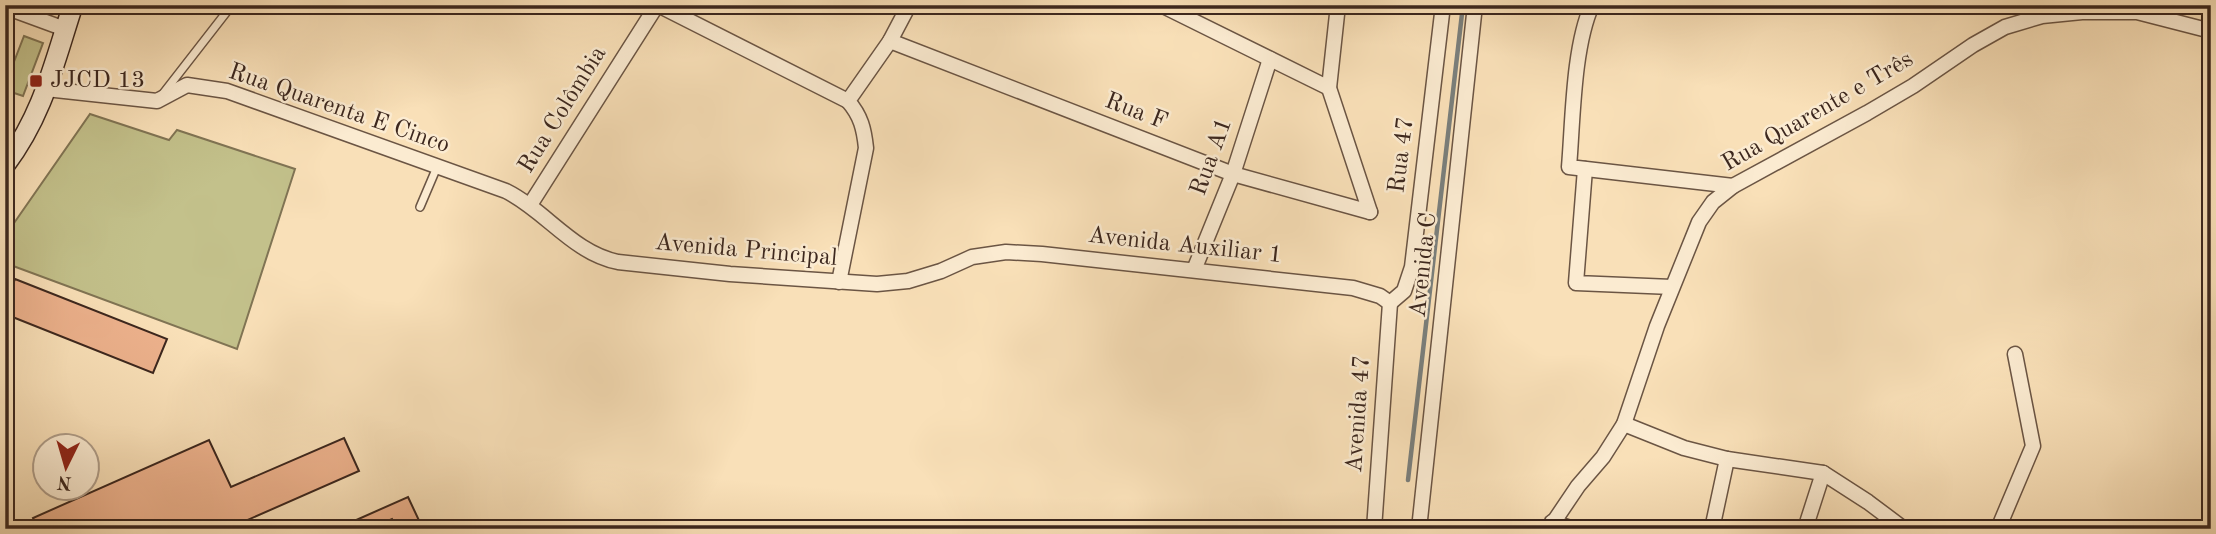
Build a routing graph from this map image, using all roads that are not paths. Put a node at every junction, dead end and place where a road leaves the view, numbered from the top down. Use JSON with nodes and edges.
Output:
{"nodes":[{"id":1,"x":74,"y":5,"type":"edge"},
{"id":2,"x":232,"y":5,"type":"edge"},
{"id":3,"x":658,"y":5,"type":"edge"},
{"id":4,"x":909,"y":5,"type":"edge"},
{"id":5,"x":1161,"y":5,"type":"edge"},
{"id":6,"x":1338,"y":5,"type":"edge"},
{"id":7,"x":1443,"y":5,"type":"edge"},
{"id":8,"x":1475,"y":5,"type":"edge"},
{"id":9,"x":1592,"y":5,"type":"edge"},
{"id":10,"x":5,"y":7,"type":"edge"},
{"id":11,"x":2137,"y":9,"type":"edge"},
{"id":12,"x":65,"y":29,"type":"junction"},
{"id":13,"x":2211,"y":31,"type":"edge"},
{"id":14,"x":890,"y":41,"type":"junction"},
{"id":15,"x":1270,"y":59,"type":"junction"},
{"id":16,"x":1329,"y":88,"type":"junction"},
{"id":17,"x":46,"y":89,"type":"junction"},
{"id":18,"x":157,"y":101,"type":"junction"},
{"id":19,"x":848,"y":101,"type":"junction"},
{"id":20,"x":5,"y":165,"type":"edge"},
{"id":21,"x":437,"y":167,"type":"junction"},
{"id":22,"x":1585,"y":169,"type":"junction"},
{"id":23,"x":1233,"y":174,"type":"junction"},
{"id":24,"x":1733,"y":186,"type":"junction"},
{"id":25,"x":530,"y":205,"type":"junction"},
{"id":26,"x":420,"y":206,"type":"dead end"},
{"id":27,"x":972,"y":257,"type":"joint"},
{"id":28,"x":1194,"y":270,"type":"junction"},
{"id":29,"x":839,"y":282,"type":"junction"},
{"id":30,"x":1672,"y":287,"type":"junction"},
{"id":31,"x":1390,"y":303,"type":"junction"},
{"id":32,"x":2015,"y":354,"type":"dead end"},
{"id":33,"x":1624,"y":425,"type":"junction"},
{"id":34,"x":1727,"y":458,"type":"junction"},
{"id":35,"x":1823,"y":473,"type":"junction"},
{"id":36,"x":1550,"y":525,"type":"edge"},
{"id":37,"x":1374,"y":529,"type":"edge"},
{"id":38,"x":1419,"y":529,"type":"edge"},
{"id":39,"x":1574,"y":529,"type":"edge"},
{"id":40,"x":1712,"y":529,"type":"edge"},
{"id":41,"x":1805,"y":529,"type":"edge"},
{"id":42,"x":1904,"y":529,"type":"edge"},
{"id":43,"x":1998,"y":529,"type":"edge"}],
"edges":[{"from":1,"to":12,"type":"main road"},
{"from":2,"to":18,"type":"lane"},
{"from":3,"to":19,"type":"street"},
{"from":3,"to":25,"type":"street","name":"Rua Colômbia"},
{"from":4,"to":14,"type":"street"},
{"from":5,"to":15,"type":"street"},
{"from":6,"to":16,"type":"street"},
{"from":7,"to":31,"type":"street","name":"Rua 47"},
{"from":8,"to":38,"type":"street","name":"Avenida C"},
{"from":9,"to":22,"type":"street"},
{"from":10,"to":12,"type":"street"},
{"from":11,"to":13,"type":"street","name":"Rua Quarente e Três"},
{"from":11,"to":24,"type":"street","name":"Rua Quarente e Três"},
{"from":12,"to":17,"type":"main road"},
{"from":14,"to":19,"type":"street"},
{"from":14,"to":23,"type":"street","name":"Rua F"},
{"from":15,"to":16,"type":"street"},
{"from":15,"to":23,"type":"street","name":"Rua A1"},
{"from":16,"to":23,"type":"street","name":"Rua F"},
{"from":17,"to":18,"type":"street"},
{"from":17,"to":20,"type":"main road"},
{"from":18,"to":21,"type":"street","name":"Rua Quarenta E Cinco"},
{"from":19,"to":29,"type":"street"},
{"from":21,"to":25,"type":"street","name":"Rua Quarenta E Cinco"},
{"from":21,"to":26,"type":"lane"},
{"from":22,"to":24,"type":"street"},
{"from":22,"to":30,"type":"street"},
{"from":23,"to":28,"type":"street","name":"Rua A1"},
{"from":24,"to":30,"type":"street","name":"Rua Quarente e Três"},
{"from":25,"to":29,"type":"street","name":"Avenida Principal"},
{"from":27,"to":28,"type":"street","name":"Avenida Auxiliar 1"},
{"from":27,"to":29,"type":"street","name":"Avenida Principal"},
{"from":28,"to":31,"type":"street","name":"Avenida Auxiliar 1"},
{"from":30,"to":33,"type":"street","name":"Rua Quarente e Três"},
{"from":31,"to":37,"type":"street","name":"Avenida 47"},
{"from":32,"to":43,"type":"street"},
{"from":33,"to":34,"type":"street"},
{"from":33,"to":36,"type":"street","name":"Rua Quarente e Três"},
{"from":34,"to":35,"type":"street"},
{"from":34,"to":40,"type":"street"},
{"from":35,"to":41,"type":"street"},
{"from":35,"to":42,"type":"street"},
{"from":36,"to":39,"type":"street"}]}
